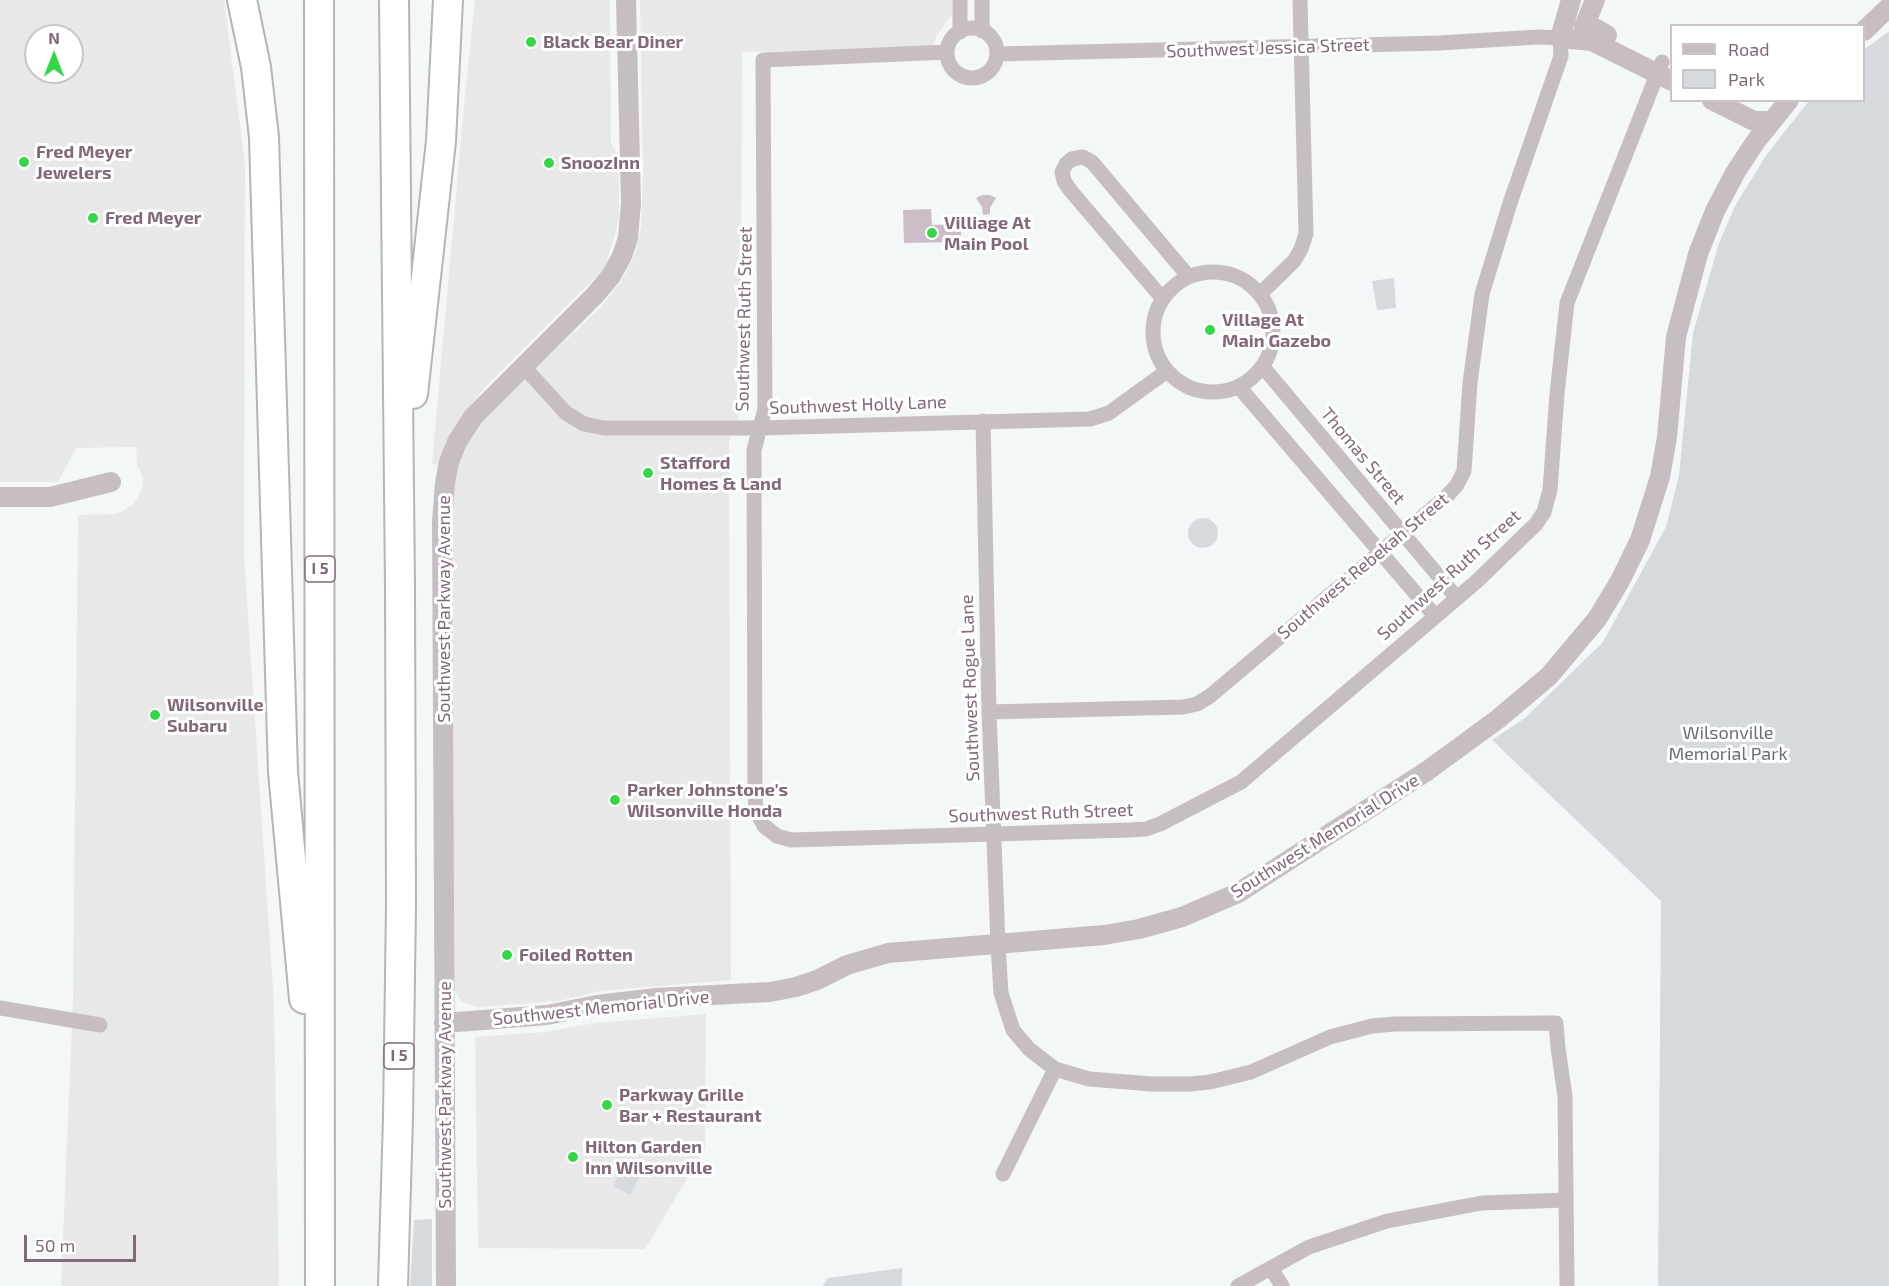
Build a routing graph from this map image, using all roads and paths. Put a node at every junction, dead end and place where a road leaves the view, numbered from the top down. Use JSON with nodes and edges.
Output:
{"nodes":[{"id":1,"x":242,"y":0,"type":"edge"},
{"id":2,"x":319,"y":0,"type":"edge"},
{"id":3,"x":394,"y":0,"type":"edge"},
{"id":4,"x":448,"y":0,"type":"edge"},
{"id":5,"x":626,"y":0,"type":"edge"},
{"id":6,"x":960,"y":0,"type":"edge"},
{"id":7,"x":982,"y":0,"type":"edge"},
{"id":8,"x":1300,"y":0,"type":"edge"},
{"id":9,"x":1571,"y":0,"type":"edge"},
{"id":10,"x":1595,"y":0,"type":"edge"},
{"id":11,"x":1889,"y":7,"type":"edge"},
{"id":12,"x":1865,"y":29,"type":"edge"},
{"id":13,"x":982,"y":31,"type":"junction"},
{"id":14,"x":960,"y":32,"type":"junction"},
{"id":15,"x":1569,"y":38,"type":"junction"},
{"id":16,"x":1302,"y":46,"type":"junction"},
{"id":17,"x":947,"y":52,"type":"junction"},
{"id":18,"x":997,"y":54,"type":"junction"},
{"id":19,"x":1666,"y":71,"type":"edge"},
{"id":20,"x":1716,"y":102,"type":"edge"},
{"id":21,"x":1744,"y":102,"type":"edge"},
{"id":22,"x":1787,"y":102,"type":"edge"},
{"id":23,"x":1772,"y":121,"type":"junction"},
{"id":24,"x":1189,"y":277,"type":"junction"},
{"id":25,"x":1260,"y":294,"type":"junction"},
{"id":26,"x":1163,"y":299,"type":"junction"},
{"id":27,"x":523,"y":366,"type":"junction"},
{"id":28,"x":1263,"y":368,"type":"junction"},
{"id":29,"x":1167,"y":371,"type":"junction"},
{"id":30,"x":1239,"y":387,"type":"junction"},
{"id":31,"x":983,"y":421,"type":"junction"},
{"id":32,"x":760,"y":428,"type":"junction"},
{"id":33,"x":111,"y":482,"type":"dead end"},
{"id":34,"x":0,"y":497,"type":"edge"},
{"id":35,"x":399,"y":518,"type":"junction"},
{"id":36,"x":1402,"y":533,"type":"junction"},
{"id":37,"x":1380,"y":552,"type":"junction"},
{"id":38,"x":1457,"y":598,"type":"junction"},
{"id":39,"x":1435,"y":616,"type":"junction"},
{"id":40,"x":989,"y":712,"type":"junction"},
{"id":41,"x":993,"y":833,"type":"junction"},
{"id":42,"x":998,"y":944,"type":"junction"},
{"id":43,"x":0,"y":1008,"type":"edge"},
{"id":44,"x":444,"y":1023,"type":"junction"},
{"id":45,"x":100,"y":1025,"type":"dead end"},
{"id":46,"x":1055,"y":1069,"type":"junction"},
{"id":47,"x":319,"y":1138,"type":"junction"},
{"id":48,"x":1003,"y":1174,"type":"dead end"},
{"id":49,"x":1565,"y":1200,"type":"junction"},
{"id":50,"x":1271,"y":1268,"type":"junction"},
{"id":51,"x":320,"y":1286,"type":"edge"},
{"id":52,"x":393,"y":1286,"type":"edge"},
{"id":53,"x":446,"y":1286,"type":"edge"},
{"id":54,"x":1238,"y":1286,"type":"edge"},
{"id":55,"x":1282,"y":1286,"type":"edge"},
{"id":56,"x":1567,"y":1286,"type":"edge"}],
"edges":[{"from":1,"to":47,"type":"highway","number":"I 5"},
{"from":2,"to":47,"type":"highway","number":"I 5"},
{"from":3,"to":35,"type":"highway","number":"I 5"},
{"from":4,"to":35,"type":"highway","number":"I 5"},
{"from":5,"to":27,"type":"street","name":"Southwest Parkway Avenue"},
{"from":6,"to":14,"type":"street"},
{"from":7,"to":13,"type":"street"},
{"from":8,"to":16,"type":"street"},
{"from":9,"to":15,"type":"street","name":"Southwest Rebekah Street"},
{"from":10,"to":15,"type":"street","name":"Southwest Rebekah Street"},
{"from":11,"to":12,"type":"street"},
{"from":13,"to":14,"type":"street"},
{"from":13,"to":18,"type":"street"},
{"from":14,"to":17,"type":"street"},
{"from":15,"to":16,"type":"street","name":"Southwest Jessica Street"},
{"from":15,"to":19,"type":"street"},
{"from":15,"to":36,"type":"street","name":"Southwest Rebekah Street"},
{"from":16,"to":18,"type":"street","name":"Southwest Jessica Street"},
{"from":16,"to":25,"type":"street"},
{"from":17,"to":18,"type":"street"},
{"from":17,"to":32,"type":"street","name":"Southwest Ruth Street"},
{"from":19,"to":38,"type":"street","name":"Southwest Ruth Street"},
{"from":20,"to":23,"type":"street"},
{"from":21,"to":23,"type":"street"},
{"from":22,"to":23,"type":"street","name":"Southwest Memorial Drive"},
{"from":23,"to":42,"type":"street","name":"Southwest Memorial Drive"},
{"from":24,"to":25,"type":"street"},
{"from":24,"to":26,"type":"street"},
{"from":24,"to":26,"type":"street"},
{"from":25,"to":28,"type":"street"},
{"from":26,"to":29,"type":"street"},
{"from":27,"to":32,"type":"street","name":"Southwest Holly Lane"},
{"from":27,"to":44,"type":"street","name":"Southwest Parkway Avenue"},
{"from":28,"to":30,"type":"street"},
{"from":28,"to":36,"type":"street","name":"Thomas Street"},
{"from":29,"to":30,"type":"street"},
{"from":29,"to":31,"type":"street","name":"Southwest Holly Lane"},
{"from":30,"to":37,"type":"street"},
{"from":31,"to":32,"type":"street","name":"Southwest Holly Lane"},
{"from":31,"to":40,"type":"street","name":"Southwest Rogue Lane"},
{"from":32,"to":41,"type":"street","name":"Southwest Ruth Street"},
{"from":33,"to":34,"type":"street"},
{"from":35,"to":52,"type":"highway","number":"I 5"},
{"from":36,"to":37,"type":"street","name":"Southwest Rebekah Street"},
{"from":36,"to":38,"type":"street","name":"Thomas Street"},
{"from":37,"to":39,"type":"street"},
{"from":37,"to":40,"type":"street","name":"Southwest Rebekah Street"},
{"from":38,"to":39,"type":"street","name":"Southwest Ruth Street"},
{"from":39,"to":41,"type":"street","name":"Southwest Ruth Street"},
{"from":40,"to":41,"type":"street","name":"Southwest Rogue Lane"},
{"from":41,"to":42,"type":"street","name":"Southwest Rogue Lane"},
{"from":42,"to":44,"type":"street","name":"Southwest Memorial Drive"},
{"from":42,"to":46,"type":"street","name":"Southwest Rogue Lane"},
{"from":43,"to":45,"type":"street"},
{"from":44,"to":53,"type":"street","name":"Southwest Parkway Avenue"},
{"from":46,"to":48,"type":"street"},
{"from":46,"to":49,"type":"street","name":"Southwest Rogue Lane"},
{"from":47,"to":51,"type":"highway","number":"I 5"},
{"from":49,"to":50,"type":"street"},
{"from":49,"to":56,"type":"street"},
{"from":50,"to":54,"type":"street"},
{"from":50,"to":55,"type":"street"}]}
